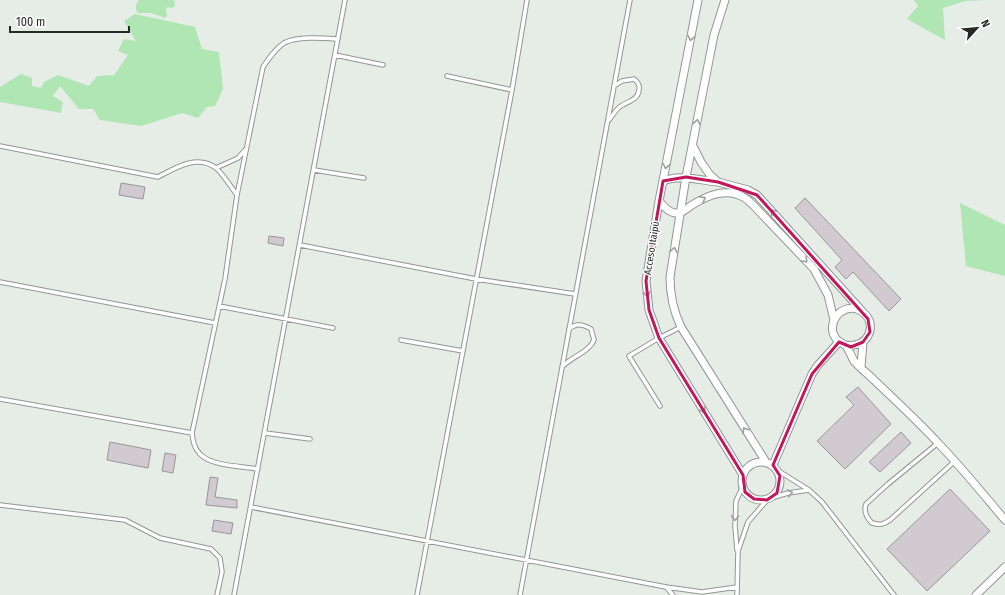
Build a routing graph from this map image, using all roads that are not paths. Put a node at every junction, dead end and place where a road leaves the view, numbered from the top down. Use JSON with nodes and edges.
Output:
{"nodes":[{"id":1,"x":345,"y":0,"type":"edge"},
{"id":2,"x":527,"y":0,"type":"edge"},
{"id":3,"x":630,"y":0,"type":"edge"},
{"id":4,"x":698,"y":0,"type":"edge"},
{"id":5,"x":725,"y":0,"type":"edge"},
{"id":6,"x":338,"y":39,"type":"junction"},
{"id":7,"x":335,"y":55,"type":"junction"},
{"id":8,"x":383,"y":65,"type":"dead end"},
{"id":9,"x":447,"y":76,"type":"dead end"},
{"id":10,"x":614,"y":86,"type":"junction"},
{"id":11,"x":512,"y":90,"type":"junction"},
{"id":12,"x":607,"y":123,"type":"junction"},
{"id":13,"x":0,"y":146,"type":"edge"},
{"id":14,"x":693,"y":146,"type":"junction"},
{"id":15,"x":246,"y":149,"type":"junction"},
{"id":16,"x":216,"y":168,"type":"junction"},
{"id":17,"x":314,"y":170,"type":"junction"},
{"id":18,"x":686,"y":177,"type":"junction"},
{"id":19,"x":364,"y":178,"type":"dead end"},
{"id":20,"x":662,"y":181,"type":"junction"},
{"id":21,"x":718,"y":182,"type":"junction"},
{"id":22,"x":237,"y":195,"type":"junction"},
{"id":23,"x":659,"y":201,"type":"junction"},
{"id":24,"x":681,"y":212,"type":"junction"},
{"id":25,"x":300,"y":245,"type":"junction"},
{"id":26,"x":476,"y":279,"type":"junction"},
{"id":27,"x":0,"y":282,"type":"edge"},
{"id":28,"x":575,"y":294,"type":"junction"},
{"id":29,"x":219,"y":306,"type":"junction"},
{"id":30,"x":864,"y":314,"type":"junction"},
{"id":31,"x":286,"y":319,"type":"junction"},
{"id":32,"x":834,"y":320,"type":"junction"},
{"id":33,"x":216,"y":323,"type":"junction"},
{"id":34,"x":681,"y":327,"type":"junction"},
{"id":35,"x":333,"y":328,"type":"dead end"},
{"id":36,"x":569,"y":329,"type":"junction"},
{"id":37,"x":659,"y":338,"type":"junction"},
{"id":38,"x":401,"y":340,"type":"dead end"},
{"id":39,"x":863,"y":342,"type":"junction"},
{"id":40,"x":842,"y":344,"type":"junction"},
{"id":41,"x":462,"y":351,"type":"junction"},
{"id":42,"x":861,"y":367,"type":"junction"},
{"id":43,"x":561,"y":368,"type":"junction"},
{"id":44,"x":0,"y":399,"type":"edge"},
{"id":45,"x":660,"y":406,"type":"dead end"},
{"id":46,"x":192,"y":433,"type":"junction"},
{"id":47,"x":265,"y":433,"type":"junction"},
{"id":48,"x":310,"y":439,"type":"dead end"},
{"id":49,"x":939,"y":443,"type":"junction"},
{"id":50,"x":955,"y":461,"type":"junction"},
{"id":51,"x":772,"y":466,"type":"junction"},
{"id":52,"x":258,"y":469,"type":"junction"},
{"id":53,"x":743,"y":475,"type":"junction"},
{"id":54,"x":742,"y":486,"type":"junction"},
{"id":55,"x":809,"y":490,"type":"junction"},
{"id":56,"x":769,"y":499,"type":"junction"},
{"id":57,"x":0,"y":505,"type":"edge"},
{"id":58,"x":251,"y":507,"type":"junction"},
{"id":59,"x":1005,"y":520,"type":"edge"},
{"id":60,"x":426,"y":541,"type":"junction"},
{"id":61,"x":738,"y":551,"type":"junction"},
{"id":62,"x":526,"y":560,"type":"junction"},
{"id":63,"x":1005,"y":567,"type":"edge"},
{"id":64,"x":666,"y":587,"type":"junction"},
{"id":65,"x":738,"y":587,"type":"junction"},
{"id":66,"x":702,"y":592,"type":"junction"},
{"id":67,"x":979,"y":594,"type":"edge"},
{"id":68,"x":217,"y":595,"type":"edge"},
{"id":69,"x":234,"y":595,"type":"edge"},
{"id":70,"x":416,"y":595,"type":"edge"},
{"id":71,"x":520,"y":595,"type":"edge"},
{"id":72,"x":673,"y":595,"type":"edge"},
{"id":73,"x":697,"y":595,"type":"edge"},
{"id":74,"x":738,"y":595,"type":"edge"},
{"id":75,"x":894,"y":595,"type":"edge"}],
"edges":[{"from":1,"to":6,"type":"lane"},
{"from":2,"to":11,"type":"lane"},
{"from":3,"to":10,"type":"lane"},
{"from":4,"to":20,"type":"street","name":"Acceso Itaipú","one_way":true},
{"from":14,"to":5,"type":"street","one_way":true},
{"from":6,"to":7,"type":"lane"},
{"from":6,"to":15,"type":"lane"},
{"from":7,"to":8,"type":"lane"},
{"from":7,"to":17,"type":"lane"},
{"from":9,"to":11,"type":"lane"},
{"from":10,"to":12,"type":"lane"},
{"from":10,"to":12,"type":"lane"},
{"from":11,"to":26,"type":"lane"},
{"from":12,"to":28,"type":"lane"},
{"from":13,"to":16,"type":"lane"},
{"from":14,"to":18,"type":"street"},
{"from":14,"to":21,"type":"street"},
{"from":15,"to":16,"type":"lane"},
{"from":15,"to":22,"type":"lane"},
{"from":16,"to":22,"type":"lane"},
{"from":17,"to":19,"type":"lane"},
{"from":17,"to":25,"type":"lane"},
{"from":18,"to":20,"type":"street"},
{"from":18,"to":21,"type":"street"},
{"from":18,"to":24,"type":"street"},
{"from":20,"to":23,"type":"street","name":"Acceso Itaipú"},
{"from":30,"to":21,"type":"street","one_way":true},
{"from":22,"to":29,"type":"lane"},
{"from":23,"to":24,"type":"street"},
{"from":23,"to":37,"type":"street","name":"Acceso Itaipú","one_way":true},
{"from":24,"to":32,"type":"street","one_way":true},
{"from":34,"to":24,"type":"street","one_way":true},
{"from":25,"to":26,"type":"lane"},
{"from":25,"to":31,"type":"lane"},
{"from":26,"to":28,"type":"lane"},
{"from":26,"to":41,"type":"lane"},
{"from":27,"to":33,"type":"lane"},
{"from":28,"to":36,"type":"lane"},
{"from":29,"to":31,"type":"lane"},
{"from":29,"to":33,"type":"lane"},
{"from":30,"to":32,"type":"street"},
{"from":30,"to":39,"type":"street"},
{"from":31,"to":35,"type":"lane"},
{"from":31,"to":47,"type":"lane"},
{"from":32,"to":40,"type":"street"},
{"from":33,"to":46,"type":"lane"},
{"from":34,"to":37,"type":"lane"},
{"from":51,"to":34,"type":"street","one_way":true},
{"from":36,"to":43,"type":"lane"},
{"from":36,"to":43,"type":"lane"},
{"from":37,"to":45,"type":"lane"},
{"from":37,"to":53,"type":"street","name":"Acceso Itaipú","one_way":true},
{"from":38,"to":41,"type":"lane"},
{"from":39,"to":40,"type":"street"},
{"from":39,"to":42,"type":"street"},
{"from":40,"to":42,"type":"street"},
{"from":40,"to":51,"type":"street"},
{"from":41,"to":60,"type":"lane"},
{"from":42,"to":49,"type":"street"},
{"from":43,"to":62,"type":"lane"},
{"from":44,"to":46,"type":"lane"},
{"from":46,"to":52,"type":"lane"},
{"from":47,"to":48,"type":"lane"},
{"from":47,"to":52,"type":"lane"},
{"from":49,"to":50,"type":"street"},
{"from":49,"to":50,"type":"lane"},
{"from":50,"to":59,"type":"street"},
{"from":51,"to":53,"type":"street"},
{"from":51,"to":55,"type":"lane"},
{"from":51,"to":56,"type":"street"},
{"from":52,"to":58,"type":"lane"},
{"from":53,"to":54,"type":"street"},
{"from":54,"to":56,"type":"street"},
{"from":54,"to":61,"type":"lane","one_way":true},
{"from":56,"to":55,"type":"lane","one_way":true},
{"from":55,"to":75,"type":"lane"},
{"from":56,"to":61,"type":"lane"},
{"from":57,"to":68,"type":"lane"},
{"from":58,"to":60,"type":"lane"},
{"from":58,"to":69,"type":"lane"},
{"from":60,"to":62,"type":"lane"},
{"from":60,"to":70,"type":"lane"},
{"from":61,"to":65,"type":"lane"},
{"from":62,"to":64,"type":"lane"},
{"from":62,"to":71,"type":"lane"},
{"from":63,"to":67,"type":"street"},
{"from":64,"to":66,"type":"lane"},
{"from":64,"to":72,"type":"lane"},
{"from":65,"to":66,"type":"lane"},
{"from":65,"to":74,"type":"lane"},
{"from":66,"to":73,"type":"lane"}]}
